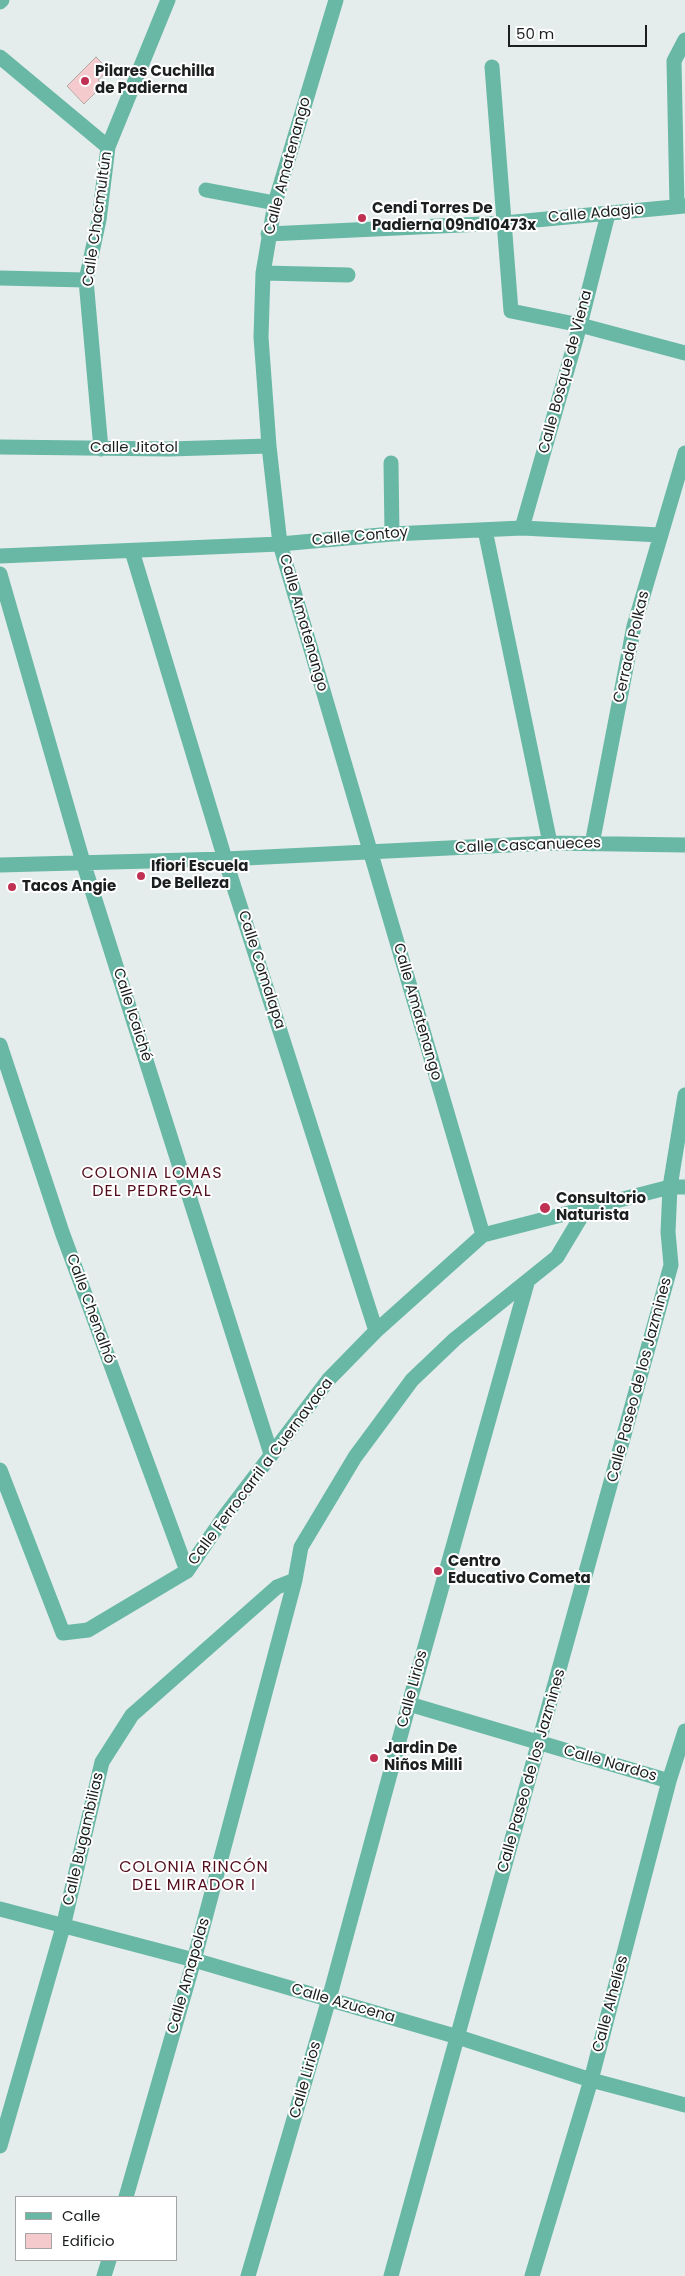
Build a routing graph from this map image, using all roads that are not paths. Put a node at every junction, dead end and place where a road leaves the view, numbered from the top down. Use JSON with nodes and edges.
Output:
{"nodes":[{"id":1,"x":168,"y":0,"type":"edge"},
{"id":2,"x":336,"y":0,"type":"edge"},
{"id":3,"x":685,"y":40,"type":"edge"},
{"id":4,"x":0,"y":57,"type":"edge"},
{"id":5,"x":492,"y":67,"type":"dead end"},
{"id":6,"x":108,"y":147,"type":"junction"},
{"id":7,"x":206,"y":190,"type":"dead end"},
{"id":8,"x":275,"y":203,"type":"junction"},
{"id":9,"x":681,"y":206,"type":"edge"},
{"id":10,"x":608,"y":214,"type":"junction"},
{"id":11,"x":504,"y":223,"type":"junction"},
{"id":12,"x":268,"y":234,"type":"junction"},
{"id":13,"x":263,"y":273,"type":"junction"},
{"id":14,"x":348,"y":275,"type":"dead end"},
{"id":15,"x":0,"y":278,"type":"edge"},
{"id":16,"x":86,"y":280,"type":"junction"},
{"id":17,"x":580,"y":325,"type":"junction"},
{"id":18,"x":685,"y":353,"type":"edge"},
{"id":19,"x":268,"y":446,"type":"junction"},
{"id":20,"x":0,"y":447,"type":"edge"},
{"id":21,"x":102,"y":449,"type":"junction"},
{"id":22,"x":685,"y":453,"type":"edge"},
{"id":23,"x":391,"y":462,"type":"dead end"},
{"id":24,"x":522,"y":528,"type":"junction"},
{"id":25,"x":485,"y":530,"type":"junction"},
{"id":26,"x":392,"y":534,"type":"junction"},
{"id":27,"x":660,"y":535,"type":"junction"},
{"id":28,"x":280,"y":544,"type":"junction"},
{"id":29,"x":132,"y":550,"type":"junction"},
{"id":30,"x":0,"y":556,"type":"edge"},
{"id":31,"x":0,"y":574,"type":"edge"},
{"id":32,"x":550,"y":843,"type":"junction"},
{"id":33,"x":592,"y":844,"type":"junction"},
{"id":34,"x":685,"y":846,"type":"edge"},
{"id":35,"x":370,"y":853,"type":"junction"},
{"id":36,"x":225,"y":859,"type":"junction"},
{"id":37,"x":83,"y":862,"type":"junction"},
{"id":38,"x":0,"y":866,"type":"edge"},
{"id":39,"x":0,"y":1045,"type":"edge"},
{"id":40,"x":685,"y":1095,"type":"edge"},
{"id":41,"x":670,"y":1187,"type":"junction"},
{"id":42,"x":685,"y":1187,"type":"edge"},
{"id":43,"x":587,"y":1207,"type":"junction"},
{"id":44,"x":483,"y":1235,"type":"junction"},
{"id":45,"x":678,"y":1266,"type":"edge"},
{"id":46,"x":527,"y":1283,"type":"junction"},
{"id":47,"x":376,"y":1331,"type":"junction"},
{"id":48,"x":271,"y":1454,"type":"junction"},
{"id":49,"x":0,"y":1470,"type":"edge"},
{"id":50,"x":187,"y":1571,"type":"junction"},
{"id":51,"x":295,"y":1580,"type":"junction"},
{"id":52,"x":408,"y":1704,"type":"junction"},
{"id":53,"x":685,"y":1731,"type":"edge"},
{"id":54,"x":540,"y":1744,"type":"junction"},
{"id":55,"x":669,"y":1781,"type":"junction"},
{"id":56,"x":0,"y":1909,"type":"edge"},
{"id":57,"x":63,"y":1927,"type":"junction"},
{"id":58,"x":194,"y":1960,"type":"junction"},
{"id":59,"x":329,"y":1999,"type":"junction"},
{"id":60,"x":458,"y":2037,"type":"junction"},
{"id":61,"x":591,"y":2080,"type":"junction"},
{"id":62,"x":685,"y":2105,"type":"edge"},
{"id":63,"x":0,"y":2146,"type":"edge"},
{"id":64,"x":126,"y":2196,"type":"edge"},
{"id":65,"x":108,"y":2261,"type":"edge"},
{"id":66,"x":104,"y":2276,"type":"edge"},
{"id":67,"x":248,"y":2276,"type":"edge"},
{"id":68,"x":391,"y":2276,"type":"edge"},
{"id":69,"x":532,"y":2276,"type":"edge"}],
"edges":[{"from":1,"to":6,"type":"street","name":"Calle Chacmultún"},
{"from":2,"to":8,"type":"street","name":"Calle Amatenango"},
{"from":3,"to":9,"type":"street"},
{"from":4,"to":6,"type":"street"},
{"from":5,"to":11,"type":"street"},
{"from":6,"to":16,"type":"street","name":"Calle Chacmultún"},
{"from":7,"to":8,"type":"street"},
{"from":8,"to":12,"type":"street","name":"Calle Amatenango"},
{"from":9,"to":10,"type":"street","name":"Calle Adagio"},
{"from":10,"to":11,"type":"street","name":"Calle Adagio"},
{"from":10,"to":17,"type":"street","name":"Calle Bosque de Viena"},
{"from":11,"to":12,"type":"street","name":"Calle Adagio"},
{"from":11,"to":17,"type":"street"},
{"from":12,"to":13,"type":"street","name":"Calle Amatenango"},
{"from":13,"to":14,"type":"street"},
{"from":13,"to":19,"type":"street","name":"Calle Amatenango"},
{"from":15,"to":16,"type":"street"},
{"from":16,"to":21,"type":"street","name":"Calle Chacmultún"},
{"from":17,"to":18,"type":"street"},
{"from":17,"to":24,"type":"street","name":"Calle Bosque de Viena"},
{"from":19,"to":21,"type":"street","name":"Calle Jitotol"},
{"from":19,"to":28,"type":"street","name":"Calle Amatenango"},
{"from":20,"to":21,"type":"street","name":"Calle Jitotol"},
{"from":22,"to":27,"type":"street","name":"Cerrada Polkas"},
{"from":23,"to":26,"type":"street"},
{"from":24,"to":25,"type":"street","name":"Calle Contoy"},
{"from":24,"to":27,"type":"street","name":"Calle Contoy"},
{"from":25,"to":26,"type":"street","name":"Calle Contoy"},
{"from":25,"to":32,"type":"street"},
{"from":26,"to":28,"type":"street","name":"Calle Contoy"},
{"from":27,"to":33,"type":"street","name":"Cerrada Polkas"},
{"from":28,"to":29,"type":"street","name":"Calle Contoy"},
{"from":28,"to":35,"type":"street","name":"Calle Amatenango"},
{"from":29,"to":30,"type":"street","name":"Calle Contoy"},
{"from":29,"to":36,"type":"street","name":"Calle Comalapa"},
{"from":31,"to":37,"type":"street","name":"Calle Icaiché"},
{"from":32,"to":33,"type":"street","name":"Calle Cascanueces"},
{"from":32,"to":35,"type":"street","name":"Calle Cascanueces"},
{"from":33,"to":34,"type":"street","name":"Calle Cascanueces"},
{"from":35,"to":36,"type":"street","name":"Calle Cascanueces"},
{"from":35,"to":44,"type":"street","name":"Calle Amatenango"},
{"from":36,"to":37,"type":"street","name":"Calle Cascanueces"},
{"from":36,"to":47,"type":"street","name":"Calle Comalapa"},
{"from":37,"to":38,"type":"street","name":"Calle Cascanueces"},
{"from":37,"to":48,"type":"street","name":"Calle Icaiché"},
{"from":39,"to":50,"type":"street","name":"Calle Chenalhó"},
{"from":40,"to":41,"type":"street"},
{"from":41,"to":42,"type":"street","name":"Calle Ferrocarril a Cuernavaca"},
{"from":41,"to":43,"type":"street","name":"Calle Ferrocarril a Cuernavaca"},
{"from":41,"to":45,"type":"street"},
{"from":43,"to":44,"type":"street","name":"Calle Ferrocarril a Cuernavaca"},
{"from":43,"to":46,"type":"street"},
{"from":44,"to":47,"type":"street","name":"Calle Ferrocarril a Cuernavaca"},
{"from":45,"to":54,"type":"street","name":"Calle Paseo de los Jazmines"},
{"from":46,"to":51,"type":"street"},
{"from":46,"to":52,"type":"street","name":"Calle Lirios"},
{"from":47,"to":48,"type":"street","name":"Calle Ferrocarril a Cuernavaca"},
{"from":48,"to":50,"type":"street","name":"Calle Ferrocarril a Cuernavaca"},
{"from":49,"to":50,"type":"street","name":"Calle Ferrocarril a Cuernavaca"},
{"from":51,"to":57,"type":"street","name":"Calle Bugambilias"},
{"from":51,"to":58,"type":"street","name":"Calle Amapolas"},
{"from":52,"to":54,"type":"street","name":"Calle Nardos"},
{"from":52,"to":59,"type":"street","name":"Calle Lirios"},
{"from":53,"to":55,"type":"street","name":"Calle Alhelíes"},
{"from":54,"to":55,"type":"street","name":"Calle Nardos"},
{"from":54,"to":60,"type":"street","name":"Calle Paseo de los Jazmines"},
{"from":55,"to":61,"type":"street","name":"Calle Alhelíes"},
{"from":56,"to":57,"type":"street","name":"Calle Azucena"},
{"from":57,"to":58,"type":"street","name":"Calle Azucena"},
{"from":57,"to":63,"type":"street","name":"Calle Bugambilias"},
{"from":58,"to":59,"type":"street","name":"Calle Azucena"},
{"from":58,"to":64,"type":"street","name":"Calle Amapolas"},
{"from":59,"to":60,"type":"street","name":"Calle Azucena"},
{"from":59,"to":67,"type":"street","name":"Calle Lirios"},
{"from":60,"to":61,"type":"street","name":"Calle Azucena"},
{"from":60,"to":68,"type":"street","name":"Calle Paseo de los Jazmines"},
{"from":61,"to":62,"type":"street","name":"Calle Azucena"},
{"from":61,"to":69,"type":"street","name":"Calle Alhelíes"},
{"from":65,"to":66,"type":"street"}]}
